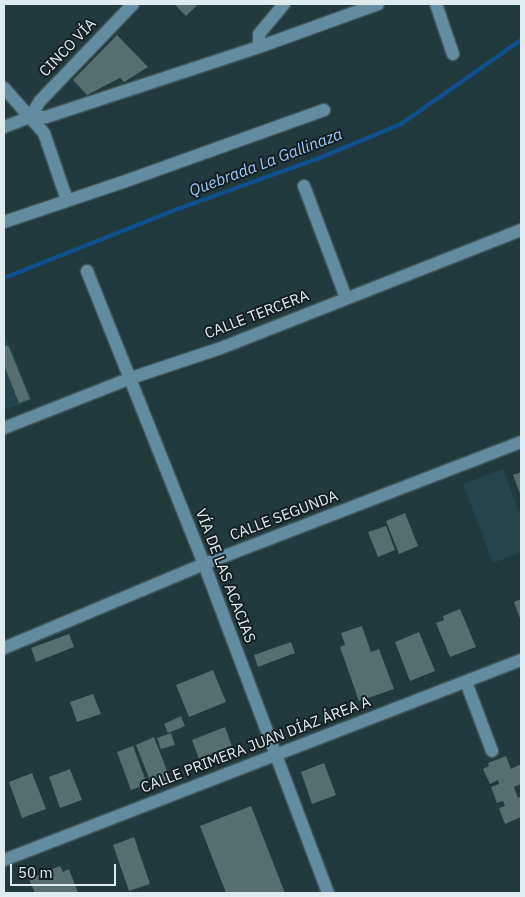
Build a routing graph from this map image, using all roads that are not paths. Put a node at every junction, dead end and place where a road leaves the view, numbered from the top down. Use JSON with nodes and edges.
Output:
{"nodes":[{"id":1,"x":133,"y":4,"type":"edge"},
{"id":2,"x":284,"y":4,"type":"edge"},
{"id":3,"x":378,"y":4,"type":"edge"},
{"id":4,"x":436,"y":4,"type":"edge"},
{"id":5,"x":259,"y":47,"type":"junction"},
{"id":6,"x":453,"y":54,"type":"dead end"},
{"id":7,"x":4,"y":88,"type":"edge"},
{"id":8,"x":324,"y":110,"type":"dead end"},
{"id":9,"x":30,"y":118,"type":"junction"},
{"id":10,"x":4,"y":128,"type":"edge"},
{"id":11,"x":304,"y":186,"type":"dead end"},
{"id":12,"x":66,"y":200,"type":"junction"},
{"id":13,"x":4,"y":222,"type":"edge"},
{"id":14,"x":521,"y":230,"type":"edge"},
{"id":15,"x":87,"y":271,"type":"dead end"},
{"id":16,"x":346,"y":298,"type":"junction"},
{"id":17,"x":131,"y":378,"type":"junction"},
{"id":18,"x":4,"y":428,"type":"edge"},
{"id":19,"x":521,"y":442,"type":"edge"},
{"id":20,"x":204,"y":564,"type":"junction"},
{"id":21,"x":4,"y":648,"type":"edge"},
{"id":22,"x":521,"y":660,"type":"edge"},
{"id":23,"x":466,"y":682,"type":"junction"},
{"id":24,"x":492,"y":751,"type":"dead end"},
{"id":25,"x":276,"y":754,"type":"junction"},
{"id":26,"x":4,"y":860,"type":"edge"},
{"id":27,"x":328,"y":893,"type":"edge"}],
"edges":[{"from":1,"to":9,"type":"street","name":"CINCO VÍA"},
{"from":2,"to":5,"type":"street"},
{"from":3,"to":5,"type":"street"},
{"from":4,"to":6,"type":"street"},
{"from":5,"to":9,"type":"street"},
{"from":7,"to":9,"type":"street"},
{"from":8,"to":12,"type":"street"},
{"from":9,"to":10,"type":"street"},
{"from":9,"to":12,"type":"street"},
{"from":11,"to":16,"type":"street"},
{"from":12,"to":13,"type":"street"},
{"from":14,"to":16,"type":"street","name":"CALLE TERCERA"},
{"from":15,"to":17,"type":"street","name":"VÍA DE LAS ACACIAS"},
{"from":16,"to":17,"type":"street","name":"CALLE TERCERA"},
{"from":17,"to":18,"type":"street","name":"CALLE TERCERA"},
{"from":17,"to":20,"type":"street","name":"VÍA DE LAS ACACIAS"},
{"from":19,"to":20,"type":"street","name":"CALLE SEGUNDA"},
{"from":20,"to":21,"type":"street","name":"CALLE SEGUNDA"},
{"from":20,"to":25,"type":"street","name":"VÍA DE LAS ACACIAS"},
{"from":22,"to":23,"type":"street","name":"CALLE PRIMERA JUAN DÍAZ ÁREA A"},
{"from":23,"to":24,"type":"street"},
{"from":23,"to":25,"type":"street","name":"CALLE PRIMERA JUAN DÍAZ ÁREA A"},
{"from":25,"to":26,"type":"street","name":"CALLE PRIMERA JUAN DÍAZ ÁREA A"},
{"from":25,"to":27,"type":"street","name":"VÍA DE LAS ACACIAS"}]}
